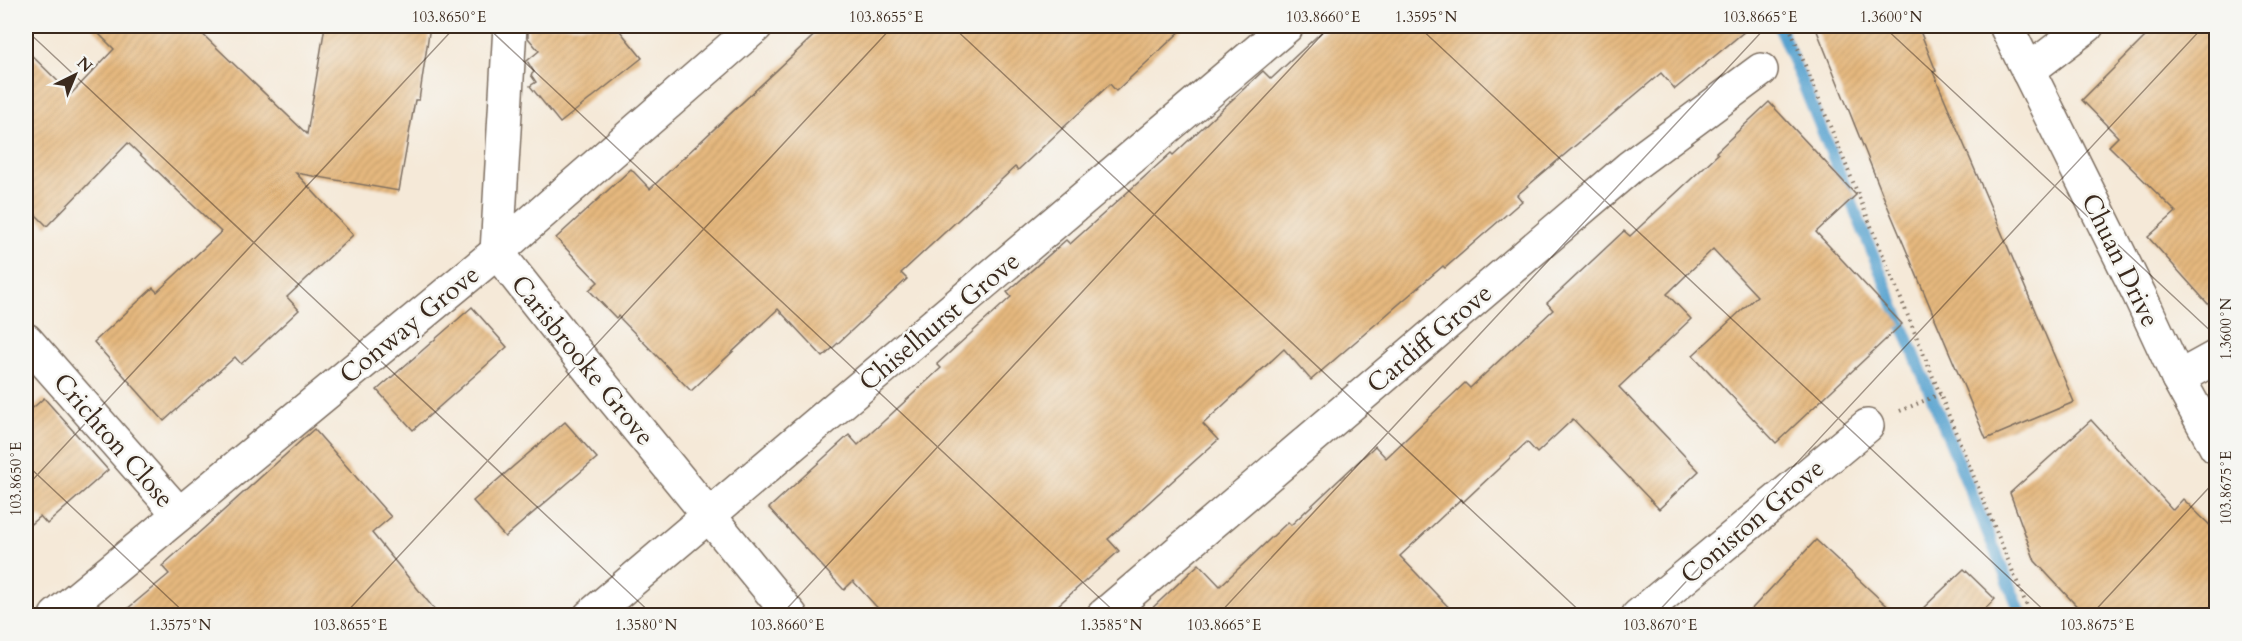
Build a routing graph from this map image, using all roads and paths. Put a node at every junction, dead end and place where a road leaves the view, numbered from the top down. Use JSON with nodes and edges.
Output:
{"nodes":[{"id":1,"x":510,"y":26,"type":"edge"},
{"id":2,"x":756,"y":26,"type":"edge"},
{"id":3,"x":1287,"y":26,"type":"edge"},
{"id":4,"x":1789,"y":26,"type":"edge"},
{"id":5,"x":2006,"y":26,"type":"edge"},
{"id":6,"x":2087,"y":26,"type":"edge"},
{"id":7,"x":1761,"y":70,"type":"dead end"},
{"id":8,"x":2028,"y":71,"type":"junction"},
{"id":9,"x":497,"y":252,"type":"junction"},
{"id":10,"x":26,"y":340,"type":"edge"},
{"id":11,"x":2217,"y":357,"type":"edge"},
{"id":12,"x":2178,"y":378,"type":"junction"},
{"id":13,"x":1939,"y":394,"type":"junction"},
{"id":14,"x":1915,"y":404,"type":"dead end"},
{"id":15,"x":1867,"y":426,"type":"dead end"},
{"id":16,"x":2217,"y":447,"type":"edge"},
{"id":17,"x":179,"y":514,"type":"junction"},
{"id":18,"x":710,"y":516,"type":"junction"},
{"id":19,"x":56,"y":615,"type":"edge"},
{"id":20,"x":590,"y":615,"type":"edge"},
{"id":21,"x":791,"y":615,"type":"edge"},
{"id":22,"x":1103,"y":615,"type":"edge"},
{"id":23,"x":1638,"y":615,"type":"edge"},
{"id":24,"x":2031,"y":615,"type":"edge"}],
"edges":[{"from":1,"to":9,"type":"street","name":"Carisbrooke Grove"},
{"from":2,"to":9,"type":"street","name":"Conway Grove"},
{"from":3,"to":18,"type":"street","name":"Chiselhurst Grove"},
{"from":4,"to":13,"type":"path"},
{"from":5,"to":8,"type":"street","name":"Chuan Drive"},
{"from":6,"to":8,"type":"street"},
{"from":7,"to":22,"type":"street","name":"Cardiff Grove"},
{"from":8,"to":12,"type":"street","name":"Chuan Drive"},
{"from":9,"to":17,"type":"street","name":"Conway Grove"},
{"from":9,"to":18,"type":"street","name":"Carisbrooke Grove"},
{"from":10,"to":17,"type":"street","name":"Crichton Close"},
{"from":11,"to":12,"type":"street"},
{"from":12,"to":16,"type":"street","name":"Chuan Drive"},
{"from":13,"to":14,"type":"path"},
{"from":13,"to":24,"type":"path"},
{"from":15,"to":23,"type":"street","name":"Coniston Grove"},
{"from":17,"to":19,"type":"street","name":"Conway Grove"},
{"from":18,"to":20,"type":"street","name":"Chiselhurst Grove"},
{"from":18,"to":21,"type":"street","name":"Carisbrooke Grove"}]}
